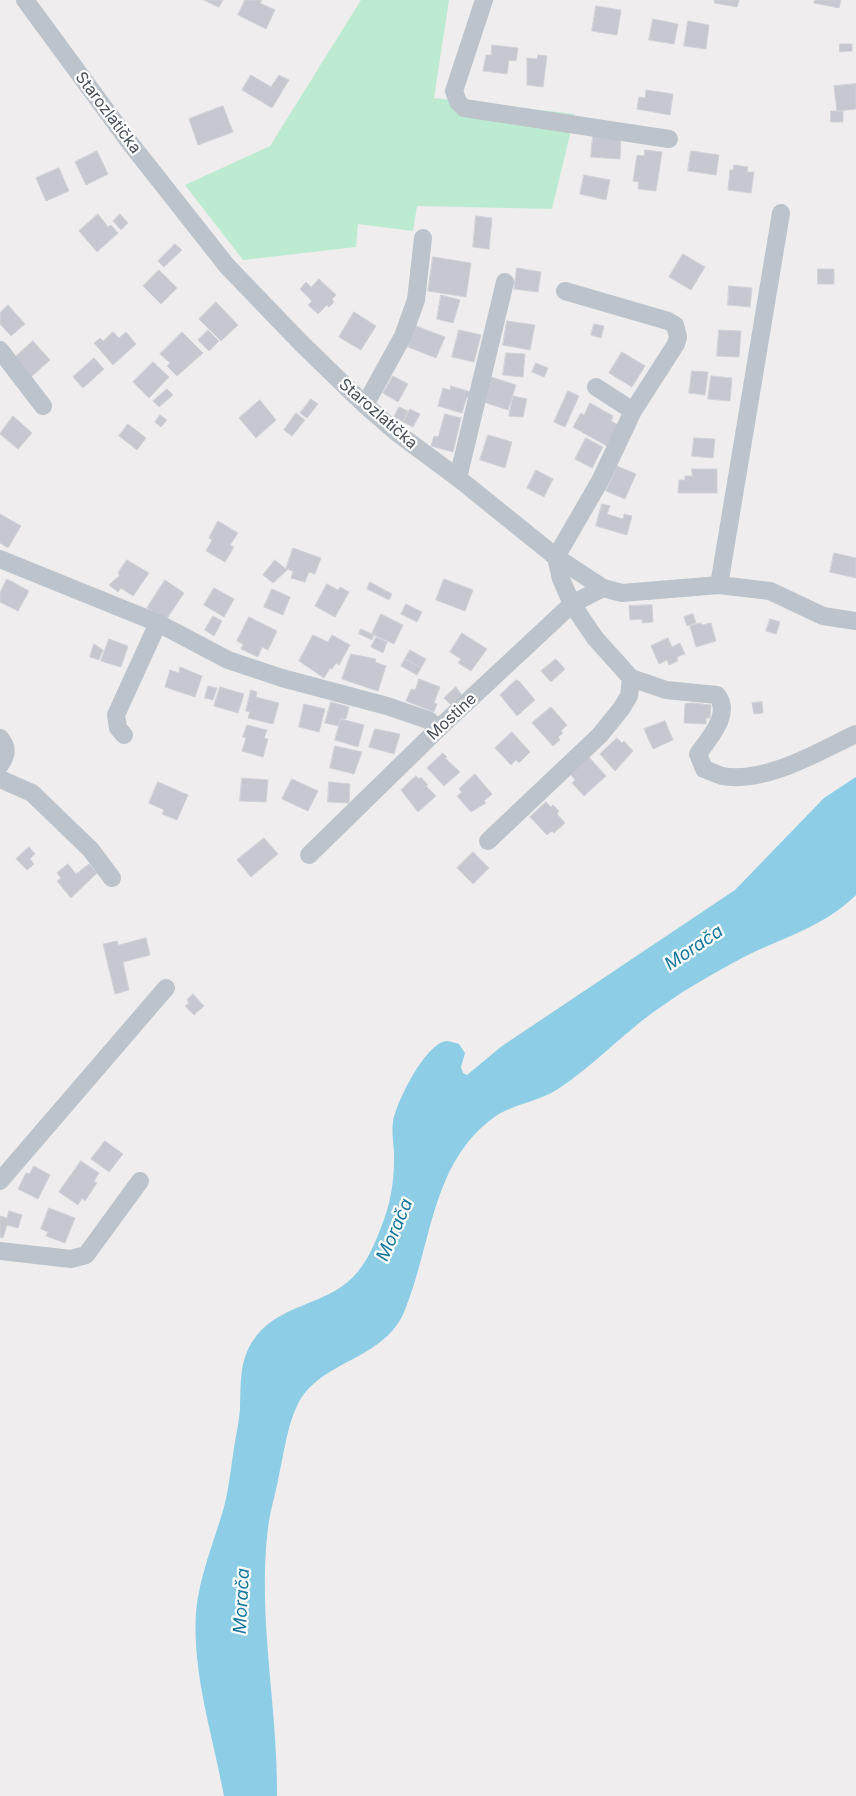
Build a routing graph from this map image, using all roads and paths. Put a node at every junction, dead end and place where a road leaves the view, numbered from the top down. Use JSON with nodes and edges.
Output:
{"nodes":[{"id":1,"x":25,"y":0,"type":"edge"},
{"id":2,"x":484,"y":0,"type":"edge"},
{"id":3,"x":669,"y":139,"type":"dead end"},
{"id":4,"x":781,"y":213,"type":"dead end"},
{"id":5,"x":423,"y":238,"type":"dead end"},
{"id":6,"x":505,"y":282,"type":"dead end"},
{"id":7,"x":565,"y":291,"type":"dead end"},
{"id":8,"x":0,"y":350,"type":"edge"},
{"id":9,"x":596,"y":387,"type":"dead end"},
{"id":10,"x":365,"y":405,"type":"junction"},
{"id":11,"x":43,"y":406,"type":"dead end"},
{"id":12,"x":633,"y":411,"type":"junction"},
{"id":13,"x":458,"y":478,"type":"junction"},
{"id":14,"x":556,"y":557,"type":"junction"},
{"id":15,"x":0,"y":559,"type":"edge"},
{"id":16,"x":719,"y":585,"type":"junction"},
{"id":17,"x":603,"y":588,"type":"junction"},
{"id":18,"x":572,"y":604,"type":"junction"},
{"id":19,"x":856,"y":621,"type":"edge"},
{"id":20,"x":158,"y":623,"type":"junction"},
{"id":21,"x":631,"y":678,"type":"junction"},
{"id":22,"x":439,"y":728,"type":"junction"},
{"id":23,"x":856,"y":734,"type":"edge"},
{"id":24,"x":124,"y":735,"type":"dead end"},
{"id":25,"x":0,"y":738,"type":"edge"},
{"id":26,"x":0,"y":766,"type":"edge"},
{"id":27,"x":0,"y":780,"type":"edge"},
{"id":28,"x":488,"y":841,"type":"dead end"},
{"id":29,"x":309,"y":855,"type":"dead end"},
{"id":30,"x":112,"y":878,"type":"dead end"},
{"id":31,"x":166,"y":988,"type":"dead end"},
{"id":32,"x":140,"y":1181,"type":"dead end"},
{"id":33,"x":0,"y":1182,"type":"edge"},
{"id":34,"x":0,"y":1251,"type":"edge"}],
"edges":[{"from":1,"to":10,"type":"street","name":"Starozlatička"},
{"from":2,"to":3,"type":"street"},
{"from":4,"to":16,"type":"street"},
{"from":5,"to":10,"type":"street"},
{"from":6,"to":13,"type":"street"},
{"from":7,"to":12,"type":"street"},
{"from":8,"to":11,"type":"street"},
{"from":9,"to":12,"type":"street"},
{"from":10,"to":13,"type":"street","name":"Starozlatička"},
{"from":12,"to":14,"type":"street"},
{"from":13,"to":14,"type":"street","name":"Starozlatička"},
{"from":14,"to":17,"type":"street","name":"Starozlatička"},
{"from":14,"to":18,"type":"street"},
{"from":15,"to":20,"type":"street"},
{"from":16,"to":17,"type":"street","name":"Starozlatička"},
{"from":16,"to":19,"type":"street","name":"Starozlatička"},
{"from":17,"to":18,"type":"street","name":"Mostine"},
{"from":18,"to":21,"type":"street"},
{"from":18,"to":22,"type":"street","name":"Mostine"},
{"from":20,"to":22,"type":"street"},
{"from":20,"to":24,"type":"street"},
{"from":21,"to":23,"type":"street"},
{"from":21,"to":28,"type":"street"},
{"from":22,"to":29,"type":"street","name":"Mostine"},
{"from":25,"to":26,"type":"street"},
{"from":27,"to":30,"type":"street"},
{"from":31,"to":33,"type":"street"},
{"from":32,"to":34,"type":"street"}]}
